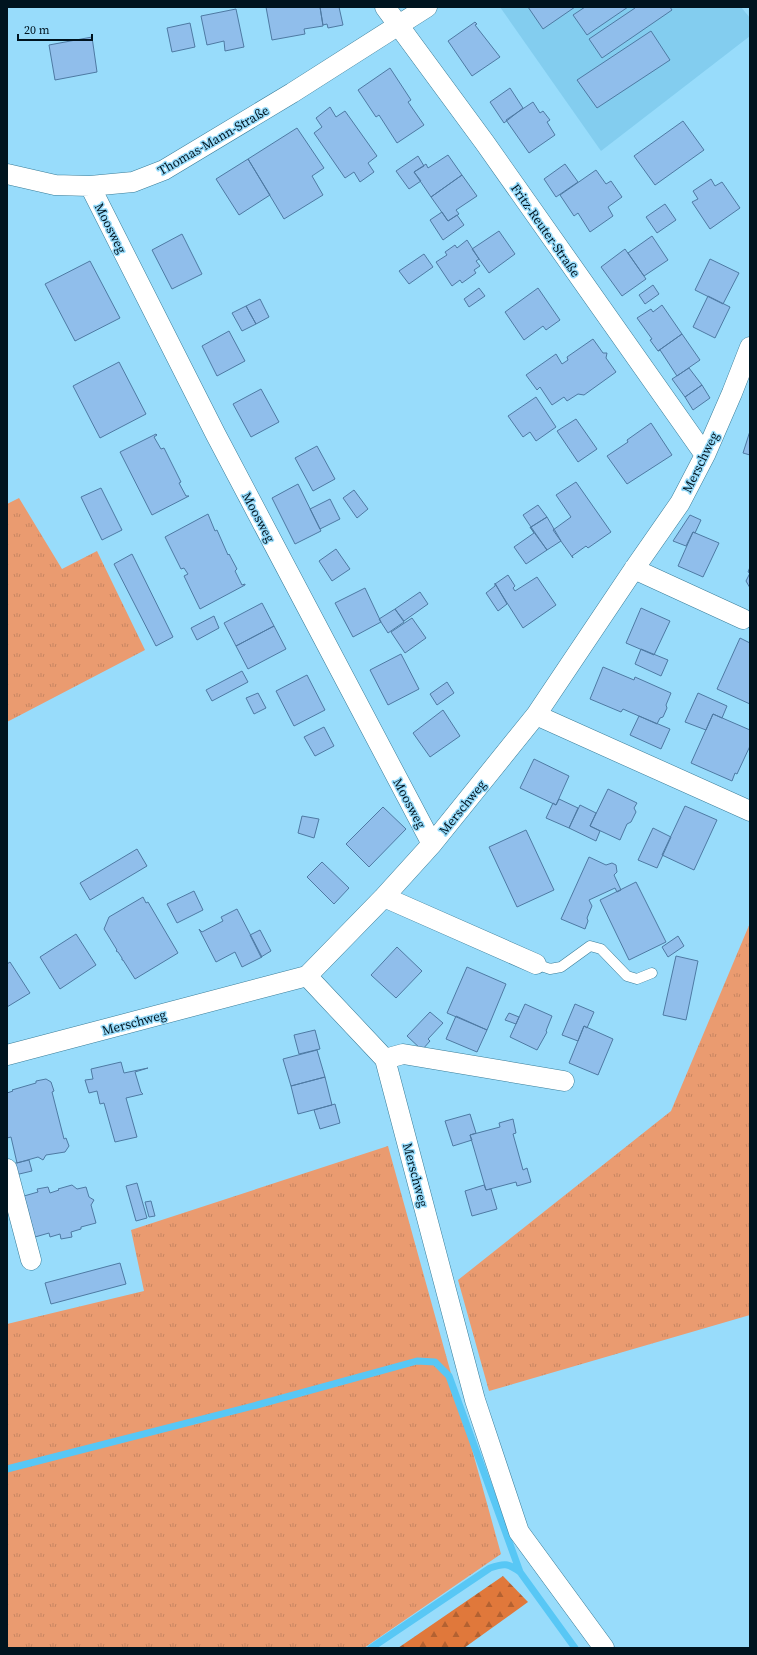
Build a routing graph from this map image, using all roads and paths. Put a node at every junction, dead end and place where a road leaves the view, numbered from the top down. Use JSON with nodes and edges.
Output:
{"nodes":[{"id":1,"x":386,"y":7,"type":"edge"},
{"id":2,"x":427,"y":7,"type":"edge"},
{"id":3,"x":398,"y":26,"type":"junction"},
{"id":4,"x":7,"y":174,"type":"edge"},
{"id":5,"x":90,"y":186,"type":"junction"},
{"id":6,"x":750,"y":347,"type":"edge"},
{"id":7,"x":704,"y":455,"type":"junction"},
{"id":8,"x":634,"y":569,"type":"junction"},
{"id":9,"x":743,"y":619,"type":"dead end"},
{"id":10,"x":536,"y":715,"type":"junction"},
{"id":11,"x":750,"y":811,"type":"edge"},
{"id":12,"x":432,"y":844,"type":"junction"},
{"id":13,"x":384,"y":897,"type":"junction"},
{"id":14,"x":536,"y":964,"type":"joint"},
{"id":15,"x":652,"y":973,"type":"dead end"},
{"id":16,"x":307,"y":976,"type":"junction"},
{"id":17,"x":7,"y":1055,"type":"edge"},
{"id":18,"x":385,"y":1059,"type":"junction"},
{"id":19,"x":564,"y":1081,"type":"dead end"},
{"id":20,"x":7,"y":1169,"type":"edge"},
{"id":21,"x":32,"y":1260,"type":"dead end"},
{"id":22,"x":604,"y":1648,"type":"edge"}],
"edges":[{"from":1,"to":3,"type":"street","name":"Fritz-Reuter-Straße"},
{"from":2,"to":3,"type":"street","name":"Thomas-Mann-Straße"},
{"from":3,"to":5,"type":"street","name":"Thomas-Mann-Straße"},
{"from":3,"to":7,"type":"street","name":"Fritz-Reuter-Straße"},
{"from":4,"to":5,"type":"street","name":"Thomas-Mann-Straße"},
{"from":5,"to":12,"type":"street","name":"Moosweg"},
{"from":6,"to":7,"type":"street","name":"Merschweg"},
{"from":7,"to":8,"type":"street","name":"Merschweg"},
{"from":8,"to":9,"type":"street"},
{"from":8,"to":10,"type":"street","name":"Merschweg"},
{"from":10,"to":11,"type":"street"},
{"from":10,"to":12,"type":"street","name":"Merschweg"},
{"from":12,"to":13,"type":"street","name":"Merschweg"},
{"from":13,"to":14,"type":"street"},
{"from":13,"to":16,"type":"street","name":"Merschweg"},
{"from":14,"to":15,"type":"lane"},
{"from":16,"to":17,"type":"street","name":"Merschweg"},
{"from":16,"to":18,"type":"street","name":"Merschweg"},
{"from":18,"to":19,"type":"street"},
{"from":18,"to":22,"type":"street","name":"Merschweg"},
{"from":20,"to":21,"type":"street"}]}
